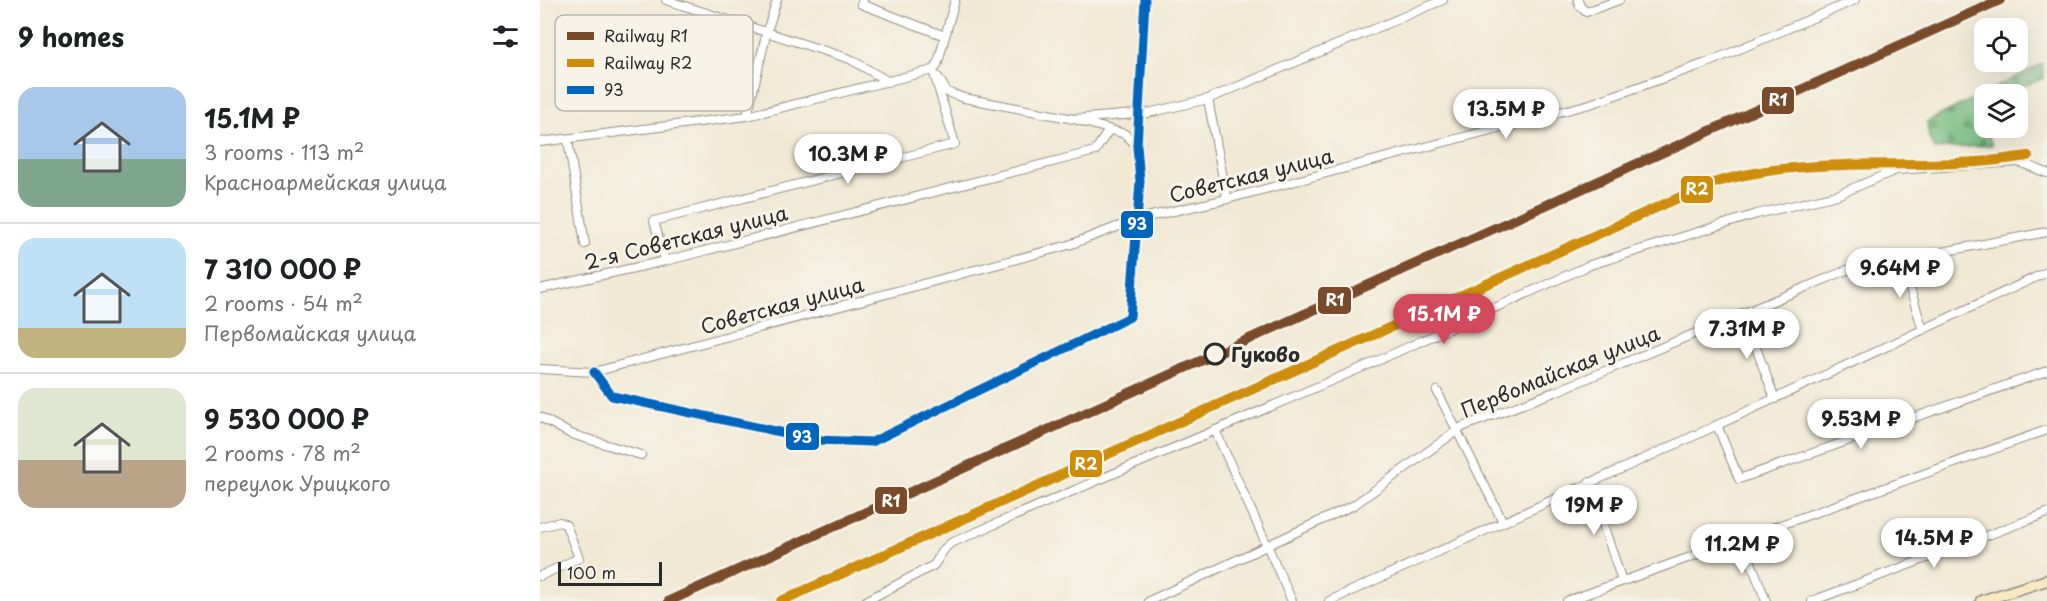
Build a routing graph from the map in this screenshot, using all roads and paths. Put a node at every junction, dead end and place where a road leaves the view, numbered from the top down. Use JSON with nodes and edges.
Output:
{"nodes":[{"id":1,"x":666,"y":0,"type":"edge"},
{"id":2,"x":777,"y":0,"type":"edge"},
{"id":3,"x":862,"y":0,"type":"edge"},
{"id":4,"x":955,"y":0,"type":"edge"},
{"id":5,"x":1144,"y":0,"type":"edge"},
{"id":6,"x":1443,"y":0,"type":"edge"},
{"id":7,"x":1578,"y":0,"type":"edge"},
{"id":8,"x":1619,"y":0,"type":"edge"},
{"id":9,"x":1855,"y":0,"type":"edge"},
{"id":10,"x":715,"y":15,"type":"edge"},
{"id":11,"x":753,"y":27,"type":"edge"},
{"id":12,"x":767,"y":31,"type":"junction"},
{"id":13,"x":945,"y":36,"type":"junction"},
{"id":14,"x":933,"y":70,"type":"junction"},
{"id":15,"x":890,"y":82,"type":"junction"},
{"id":16,"x":753,"y":90,"type":"edge"},
{"id":17,"x":1208,"y":99,"type":"junction"},
{"id":18,"x":748,"y":111,"type":"edge"},
{"id":19,"x":1139,"y":113,"type":"junction"},
{"id":20,"x":747,"y":116,"type":"junction"},
{"id":21,"x":1074,"y":119,"type":"junction"},
{"id":22,"x":1109,"y":130,"type":"junction"},
{"id":23,"x":568,"y":140,"type":"junction"},
{"id":24,"x":540,"y":142,"type":"edge"},
{"id":25,"x":1137,"y":146,"type":"junction"},
{"id":26,"x":2047,"y":173,"type":"edge"},
{"id":27,"x":1227,"y":199,"type":"junction"},
{"id":28,"x":1138,"y":219,"type":"junction"},
{"id":29,"x":2047,"y":232,"type":"edge"},
{"id":30,"x":585,"y":244,"type":"dead end"},
{"id":31,"x":1901,"y":260,"type":"junction"},
{"id":32,"x":665,"y":261,"type":"junction"},
{"id":33,"x":2047,"y":272,"type":"edge"},
{"id":34,"x":540,"y":289,"type":"edge"},
{"id":35,"x":1743,"y":313,"type":"junction"},
{"id":36,"x":1923,"y":330,"type":"junction"},
{"id":37,"x":540,"y":369,"type":"edge"},
{"id":38,"x":2047,"y":371,"type":"edge"},
{"id":39,"x":594,"y":372,"type":"junction"},
{"id":40,"x":1437,"y":390,"type":"dead end"},
{"id":41,"x":1775,"y":399,"type":"junction"},
{"id":42,"x":540,"y":417,"type":"edge"},
{"id":43,"x":1717,"y":425,"type":"junction"},
{"id":44,"x":1215,"y":430,"type":"junction"},
{"id":45,"x":2047,"y":430,"type":"edge"},
{"id":46,"x":1457,"y":431,"type":"junction"},
{"id":47,"x":641,"y":455,"type":"dead end"},
{"id":48,"x":1589,"y":482,"type":"junction"},
{"id":49,"x":2047,"y":513,"type":"edge"},
{"id":50,"x":1503,"y":522,"type":"junction"},
{"id":51,"x":540,"y":527,"type":"edge"},
{"id":52,"x":1742,"y":539,"type":"junction"},
{"id":53,"x":1268,"y":545,"type":"junction"},
{"id":54,"x":540,"y":576,"type":"edge"},
{"id":55,"x":2047,"y":580,"type":"edge"},
{"id":56,"x":1622,"y":581,"type":"junction"},
{"id":57,"x":866,"y":601,"type":"edge"},
{"id":58,"x":1149,"y":601,"type":"edge"},
{"id":59,"x":1292,"y":601,"type":"edge"},
{"id":60,"x":1329,"y":601,"type":"edge"},
{"id":61,"x":1567,"y":601,"type":"edge"},
{"id":62,"x":1766,"y":601,"type":"edge"},
{"id":63,"x":1812,"y":601,"type":"edge"},
{"id":64,"x":1981,"y":601,"type":"edge"}],
"edges":[{"from":1,"to":10,"type":"street"},
{"from":2,"to":12,"type":"street"},
{"from":3,"to":13,"type":"street"},
{"from":4,"to":13,"type":"street"},
{"from":5,"to":19,"type":"street"},
{"from":6,"to":17,"type":"street"},
{"from":7,"to":8,"type":"street"},
{"from":9,"to":27,"type":"street","name":"Советская улица"},
{"from":11,"to":12,"type":"street"},
{"from":12,"to":15,"type":"street"},
{"from":12,"to":16,"type":"street"},
{"from":13,"to":14,"type":"street"},
{"from":14,"to":15,"type":"street"},
{"from":14,"to":21,"type":"street"},
{"from":14,"to":32,"type":"street"},
{"from":15,"to":20,"type":"street"},
{"from":17,"to":19,"type":"street"},
{"from":17,"to":27,"type":"street"},
{"from":18,"to":20,"type":"street"},
{"from":19,"to":21,"type":"street"},
{"from":19,"to":25,"type":"street"},
{"from":20,"to":23,"type":"street"},
{"from":21,"to":22,"type":"street"},
{"from":22,"to":25,"type":"street"},
{"from":22,"to":32,"type":"street","name":"2-я Советская улица"},
{"from":23,"to":24,"type":"street"},
{"from":23,"to":30,"type":"street"},
{"from":25,"to":28,"type":"street"},
{"from":26,"to":44,"type":"street"},
{"from":27,"to":28,"type":"street","name":"Советская улица"},
{"from":28,"to":39,"type":"street","name":"Советская улица"},
{"from":28,"to":39,"type":"street"},
{"from":29,"to":31,"type":"street","name":"Первомайская улица"},
{"from":31,"to":35,"type":"street","name":"Первомайская улица"},
{"from":31,"to":36,"type":"street"},
{"from":32,"to":34,"type":"street","name":"2-я Советская улица"},
{"from":33,"to":36,"type":"street"},
{"from":35,"to":41,"type":"street"},
{"from":35,"to":46,"type":"street","name":"Первомайская улица"},
{"from":36,"to":41,"type":"street"},
{"from":37,"to":39,"type":"street","name":"Советская улица"},
{"from":38,"to":43,"type":"street"},
{"from":40,"to":46,"type":"street"},
{"from":41,"to":43,"type":"street"},
{"from":42,"to":47,"type":"street"},
{"from":43,"to":48,"type":"street"},
{"from":44,"to":53,"type":"street"},
{"from":44,"to":57,"type":"street"},
{"from":45,"to":52,"type":"street"},
{"from":46,"to":50,"type":"street"},
{"from":46,"to":53,"type":"street","name":"Первомайская улица"},
{"from":48,"to":50,"type":"street"},
{"from":48,"to":56,"type":"street"},
{"from":49,"to":63,"type":"street"},
{"from":50,"to":60,"type":"street"},
{"from":51,"to":54,"type":"street"},
{"from":52,"to":56,"type":"street"},
{"from":52,"to":62,"type":"street"},
{"from":53,"to":58,"type":"street","name":"Первомайская улица"},
{"from":53,"to":59,"type":"street"},
{"from":55,"to":64,"type":"main road"},
{"from":56,"to":61,"type":"street"}]}
